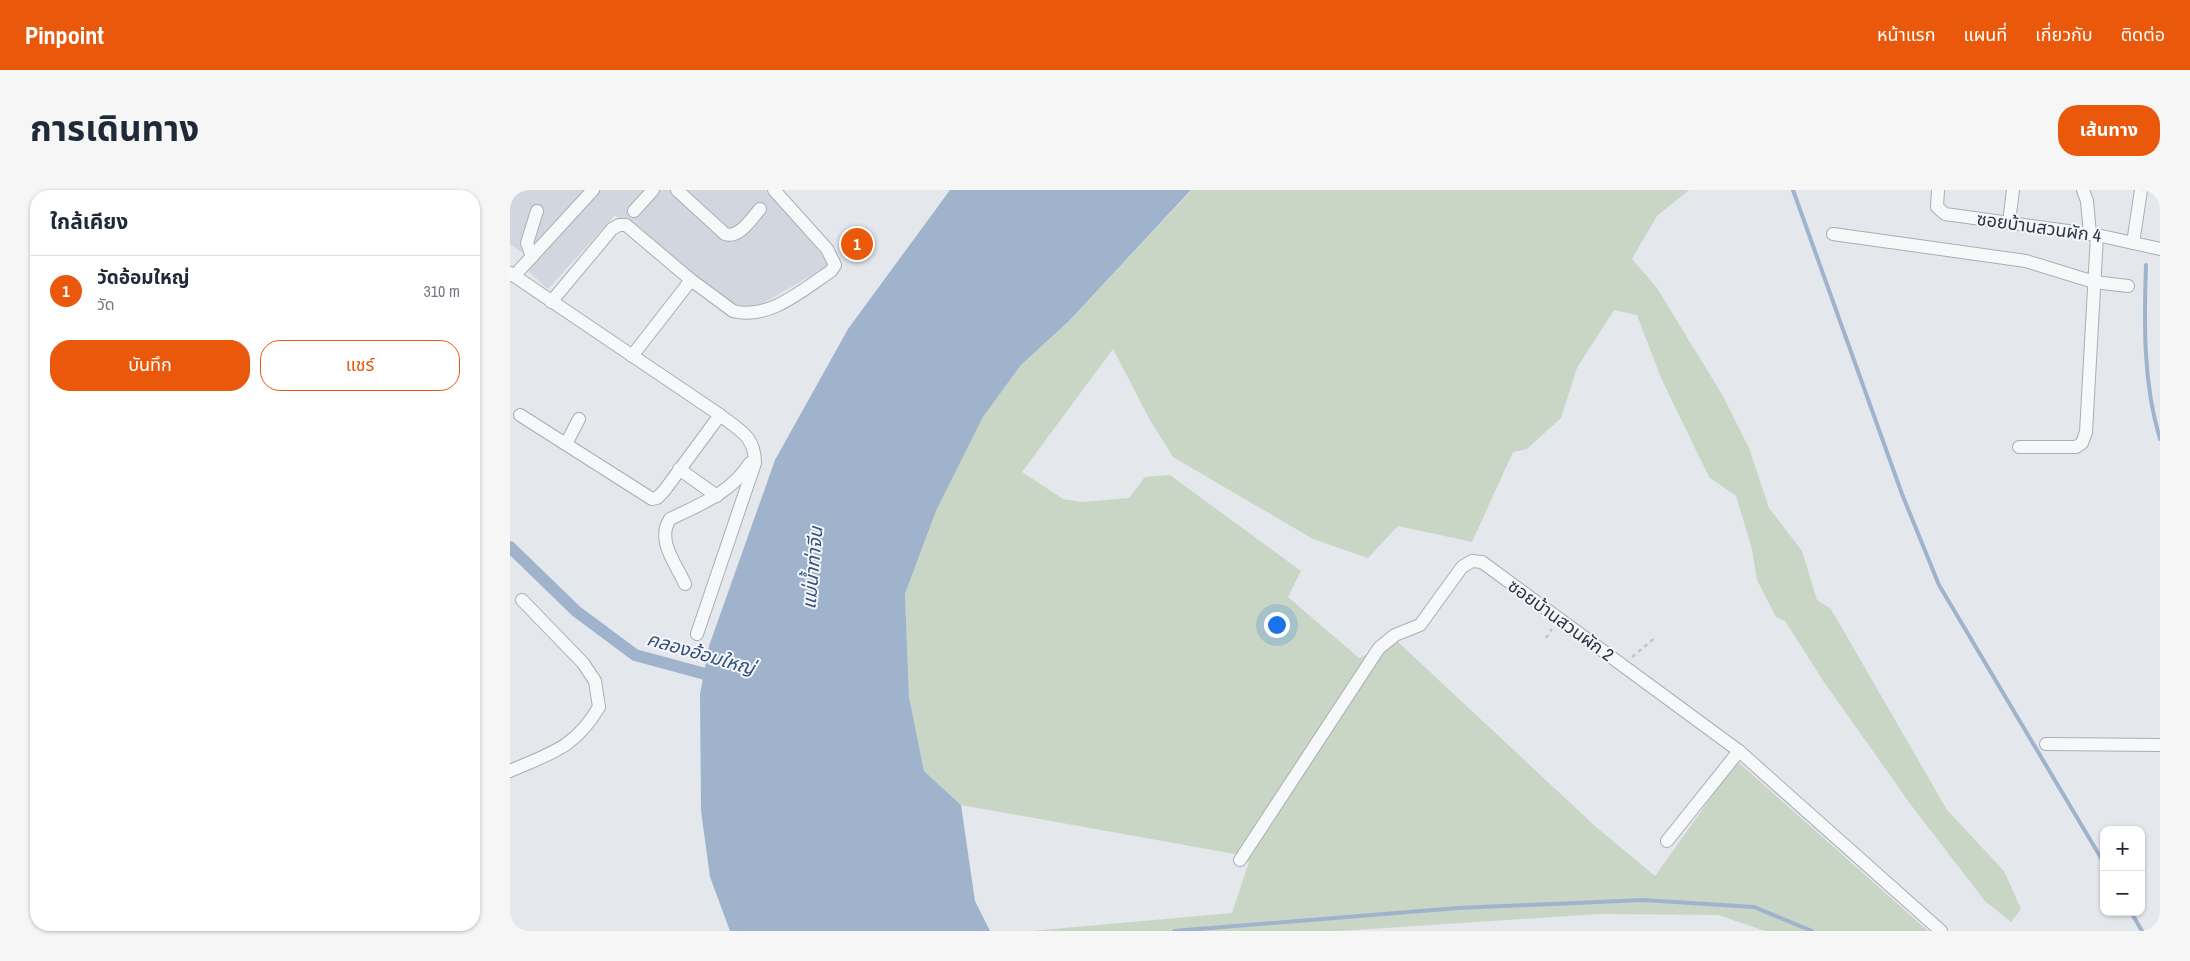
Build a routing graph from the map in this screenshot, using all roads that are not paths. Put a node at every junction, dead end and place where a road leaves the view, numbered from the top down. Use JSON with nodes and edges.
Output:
{"nodes":[{"id":1,"x":592,"y":190,"type":"edge"},
{"id":2,"x":653,"y":190,"type":"edge"},
{"id":3,"x":677,"y":190,"type":"edge"},
{"id":4,"x":774,"y":190,"type":"edge"},
{"id":5,"x":1938,"y":190,"type":"edge"},
{"id":6,"x":2012,"y":190,"type":"edge"},
{"id":7,"x":2083,"y":190,"type":"edge"},
{"id":8,"x":2141,"y":190,"type":"edge"},
{"id":9,"x":760,"y":209,"type":"dead end"},
{"id":10,"x":537,"y":211,"type":"dead end"},
{"id":11,"x":634,"y":211,"type":"dead end"},
{"id":12,"x":2009,"y":222,"type":"junction"},
{"id":13,"x":1833,"y":234,"type":"dead end"},
{"id":14,"x":2094,"y":234,"type":"junction"},
{"id":15,"x":2133,"y":244,"type":"junction"},
{"id":16,"x":2160,"y":249,"type":"edge"},
{"id":17,"x":532,"y":257,"type":"junction"},
{"id":18,"x":512,"y":274,"type":"edge"},
{"id":19,"x":691,"y":280,"type":"junction"},
{"id":20,"x":2094,"y":282,"type":"junction"},
{"id":21,"x":2128,"y":286,"type":"dead end"},
{"id":22,"x":551,"y":302,"type":"junction"},
{"id":23,"x":632,"y":356,"type":"junction"},
{"id":24,"x":520,"y":415,"type":"dead end"},
{"id":25,"x":720,"y":415,"type":"junction"},
{"id":26,"x":579,"y":419,"type":"dead end"},
{"id":27,"x":566,"y":444,"type":"junction"},
{"id":28,"x":2019,"y":447,"type":"dead end"},
{"id":29,"x":755,"y":455,"type":"junction"},
{"id":30,"x":679,"y":469,"type":"junction"},
{"id":31,"x":717,"y":496,"type":"junction"},
{"id":32,"x":686,"y":584,"type":"dead end"},
{"id":33,"x":522,"y":600,"type":"dead end"},
{"id":34,"x":697,"y":634,"type":"dead end"},
{"id":35,"x":2046,"y":744,"type":"dead end"},
{"id":36,"x":2160,"y":745,"type":"edge"},
{"id":37,"x":1739,"y":751,"type":"junction"},
{"id":38,"x":510,"y":771,"type":"edge"},
{"id":39,"x":1667,"y":841,"type":"dead end"},
{"id":40,"x":1240,"y":860,"type":"dead end"},
{"id":41,"x":1941,"y":931,"type":"edge"}],
"edges":[{"from":1,"to":17,"type":"street"},
{"from":2,"to":11,"type":"street"},
{"from":3,"to":9,"type":"street"},
{"from":4,"to":19,"type":"street"},
{"from":5,"to":12,"type":"street","name":"ซอยบ้านสวนผัก 4"},
{"from":6,"to":12,"type":"street"},
{"from":7,"to":14,"type":"street"},
{"from":8,"to":15,"type":"street"},
{"from":10,"to":17,"type":"street"},
{"from":12,"to":14,"type":"street","name":"ซอยบ้านสวนผัก 4"},
{"from":13,"to":20,"type":"street"},
{"from":14,"to":15,"type":"street","name":"ซอยบ้านสวนผัก 4"},
{"from":14,"to":20,"type":"street"},
{"from":15,"to":16,"type":"street","name":"ซอยบ้านสวนผัก 4"},
{"from":17,"to":18,"type":"street"},
{"from":18,"to":22,"type":"street"},
{"from":19,"to":22,"type":"street"},
{"from":19,"to":23,"type":"street"},
{"from":20,"to":21,"type":"street"},
{"from":20,"to":28,"type":"street"},
{"from":22,"to":23,"type":"street"},
{"from":23,"to":25,"type":"street"},
{"from":24,"to":27,"type":"street"},
{"from":25,"to":29,"type":"street"},
{"from":25,"to":30,"type":"street"},
{"from":26,"to":27,"type":"street"},
{"from":27,"to":30,"type":"street"},
{"from":29,"to":31,"type":"street"},
{"from":29,"to":34,"type":"street"},
{"from":30,"to":31,"type":"street"},
{"from":31,"to":32,"type":"street"},
{"from":33,"to":38,"type":"street"},
{"from":35,"to":36,"type":"street"},
{"from":37,"to":39,"type":"street"},
{"from":37,"to":40,"type":"street","name":"ซอยบ้านสวนผัก 2"},
{"from":37,"to":41,"type":"street","name":"ซอยบ้านสวนผัก 2"}]}
